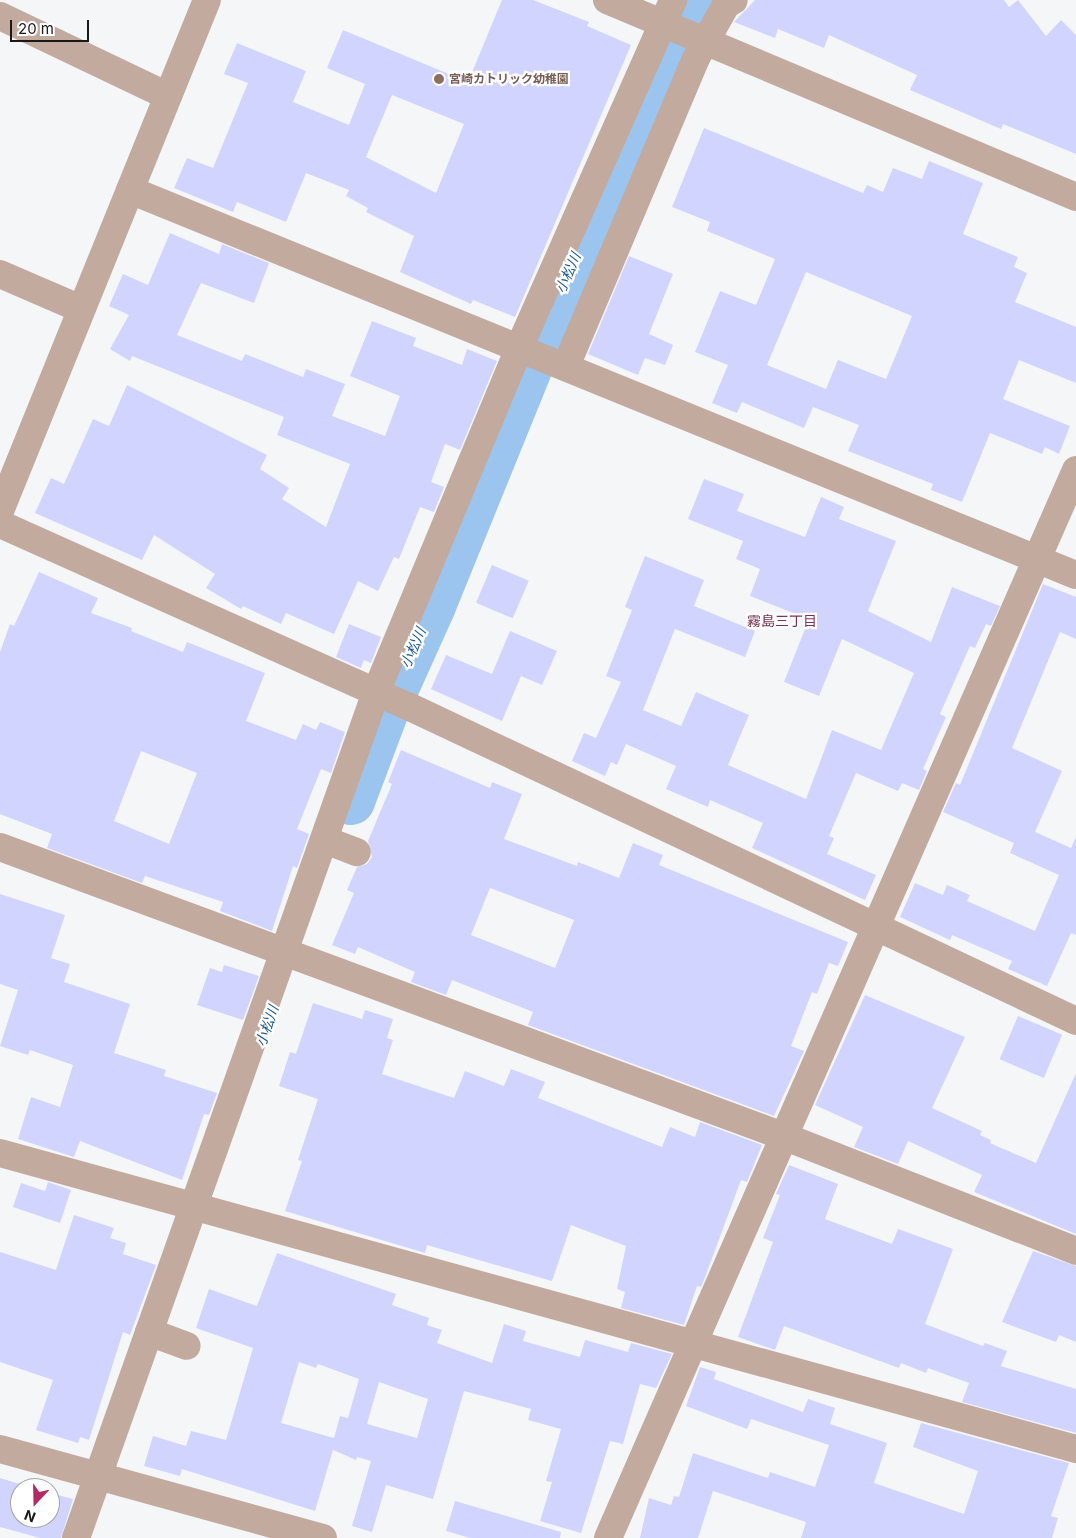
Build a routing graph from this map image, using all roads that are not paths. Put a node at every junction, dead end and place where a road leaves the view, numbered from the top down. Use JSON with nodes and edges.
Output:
{"nodes":[{"id":1,"x":207,"y":0,"type":"edge"},
{"id":2,"x":608,"y":0,"type":"edge"},
{"id":3,"x":734,"y":0,"type":"edge"},
{"id":4,"x":669,"y":11,"type":"edge"},
{"id":5,"x":0,"y":16,"type":"edge"},
{"id":6,"x":706,"y":39,"type":"junction"},
{"id":7,"x":168,"y":96,"type":"junction"},
{"id":8,"x":130,"y":190,"type":"junction"},
{"id":9,"x":1076,"y":197,"type":"edge"},
{"id":10,"x":0,"y":274,"type":"edge"},
{"id":11,"x":82,"y":309,"type":"junction"},
{"id":12,"x":519,"y":348,"type":"junction"},
{"id":13,"x":566,"y":366,"type":"junction"},
{"id":14,"x":1076,"y":470,"type":"edge"},
{"id":15,"x":0,"y":510,"type":"edge"},
{"id":16,"x":0,"y":524,"type":"edge"},
{"id":17,"x":1037,"y":559,"type":"junction"},
{"id":18,"x":1076,"y":575,"type":"edge"},
{"id":19,"x":376,"y":692,"type":"junction"},
{"id":20,"x":325,"y":840,"type":"junction"},
{"id":21,"x":0,"y":847,"type":"edge"},
{"id":22,"x":357,"y":852,"type":"dead end"},
{"id":23,"x":876,"y":927,"type":"junction"},
{"id":24,"x":284,"y":952,"type":"junction"},
{"id":25,"x":1076,"y":1021,"type":"edge"},
{"id":26,"x":783,"y":1136,"type":"junction"},
{"id":27,"x":0,"y":1152,"type":"edge"},
{"id":28,"x":194,"y":1208,"type":"junction"},
{"id":29,"x":1076,"y":1250,"type":"edge"},
{"id":30,"x":149,"y":1332,"type":"junction"},
{"id":31,"x":693,"y":1342,"type":"junction"},
{"id":32,"x":187,"y":1346,"type":"dead end"},
{"id":33,"x":0,"y":1449,"type":"edge"},
{"id":34,"x":1076,"y":1449,"type":"edge"},
{"id":35,"x":98,"y":1476,"type":"junction"},
{"id":36,"x":76,"y":1538,"type":"edge"},
{"id":37,"x":323,"y":1538,"type":"edge"},
{"id":38,"x":608,"y":1538,"type":"edge"}],
"edges":[{"from":1,"to":7,"type":"street"},
{"from":2,"to":4,"type":"street"},
{"from":3,"to":6,"type":"street"},
{"from":4,"to":6,"type":"street"},
{"from":4,"to":12,"type":"street"},
{"from":5,"to":7,"type":"street"},
{"from":6,"to":9,"type":"street"},
{"from":6,"to":13,"type":"street"},
{"from":7,"to":8,"type":"street"},
{"from":8,"to":11,"type":"street"},
{"from":8,"to":12,"type":"street"},
{"from":10,"to":11,"type":"street"},
{"from":11,"to":15,"type":"street"},
{"from":12,"to":13,"type":"street"},
{"from":12,"to":19,"type":"street"},
{"from":13,"to":17,"type":"street"},
{"from":14,"to":17,"type":"street"},
{"from":16,"to":19,"type":"street"},
{"from":17,"to":18,"type":"street"},
{"from":17,"to":23,"type":"street"},
{"from":19,"to":20,"type":"street"},
{"from":19,"to":23,"type":"street"},
{"from":20,"to":22,"type":"street"},
{"from":20,"to":24,"type":"street"},
{"from":21,"to":24,"type":"street"},
{"from":23,"to":25,"type":"street"},
{"from":23,"to":26,"type":"street"},
{"from":24,"to":26,"type":"street"},
{"from":24,"to":28,"type":"street"},
{"from":26,"to":29,"type":"street"},
{"from":26,"to":31,"type":"street"},
{"from":27,"to":28,"type":"street"},
{"from":28,"to":30,"type":"street"},
{"from":28,"to":31,"type":"street"},
{"from":30,"to":32,"type":"street"},
{"from":30,"to":35,"type":"street"},
{"from":31,"to":34,"type":"street"},
{"from":31,"to":38,"type":"street"},
{"from":33,"to":35,"type":"street"},
{"from":35,"to":36,"type":"street"},
{"from":35,"to":37,"type":"street"}]}
